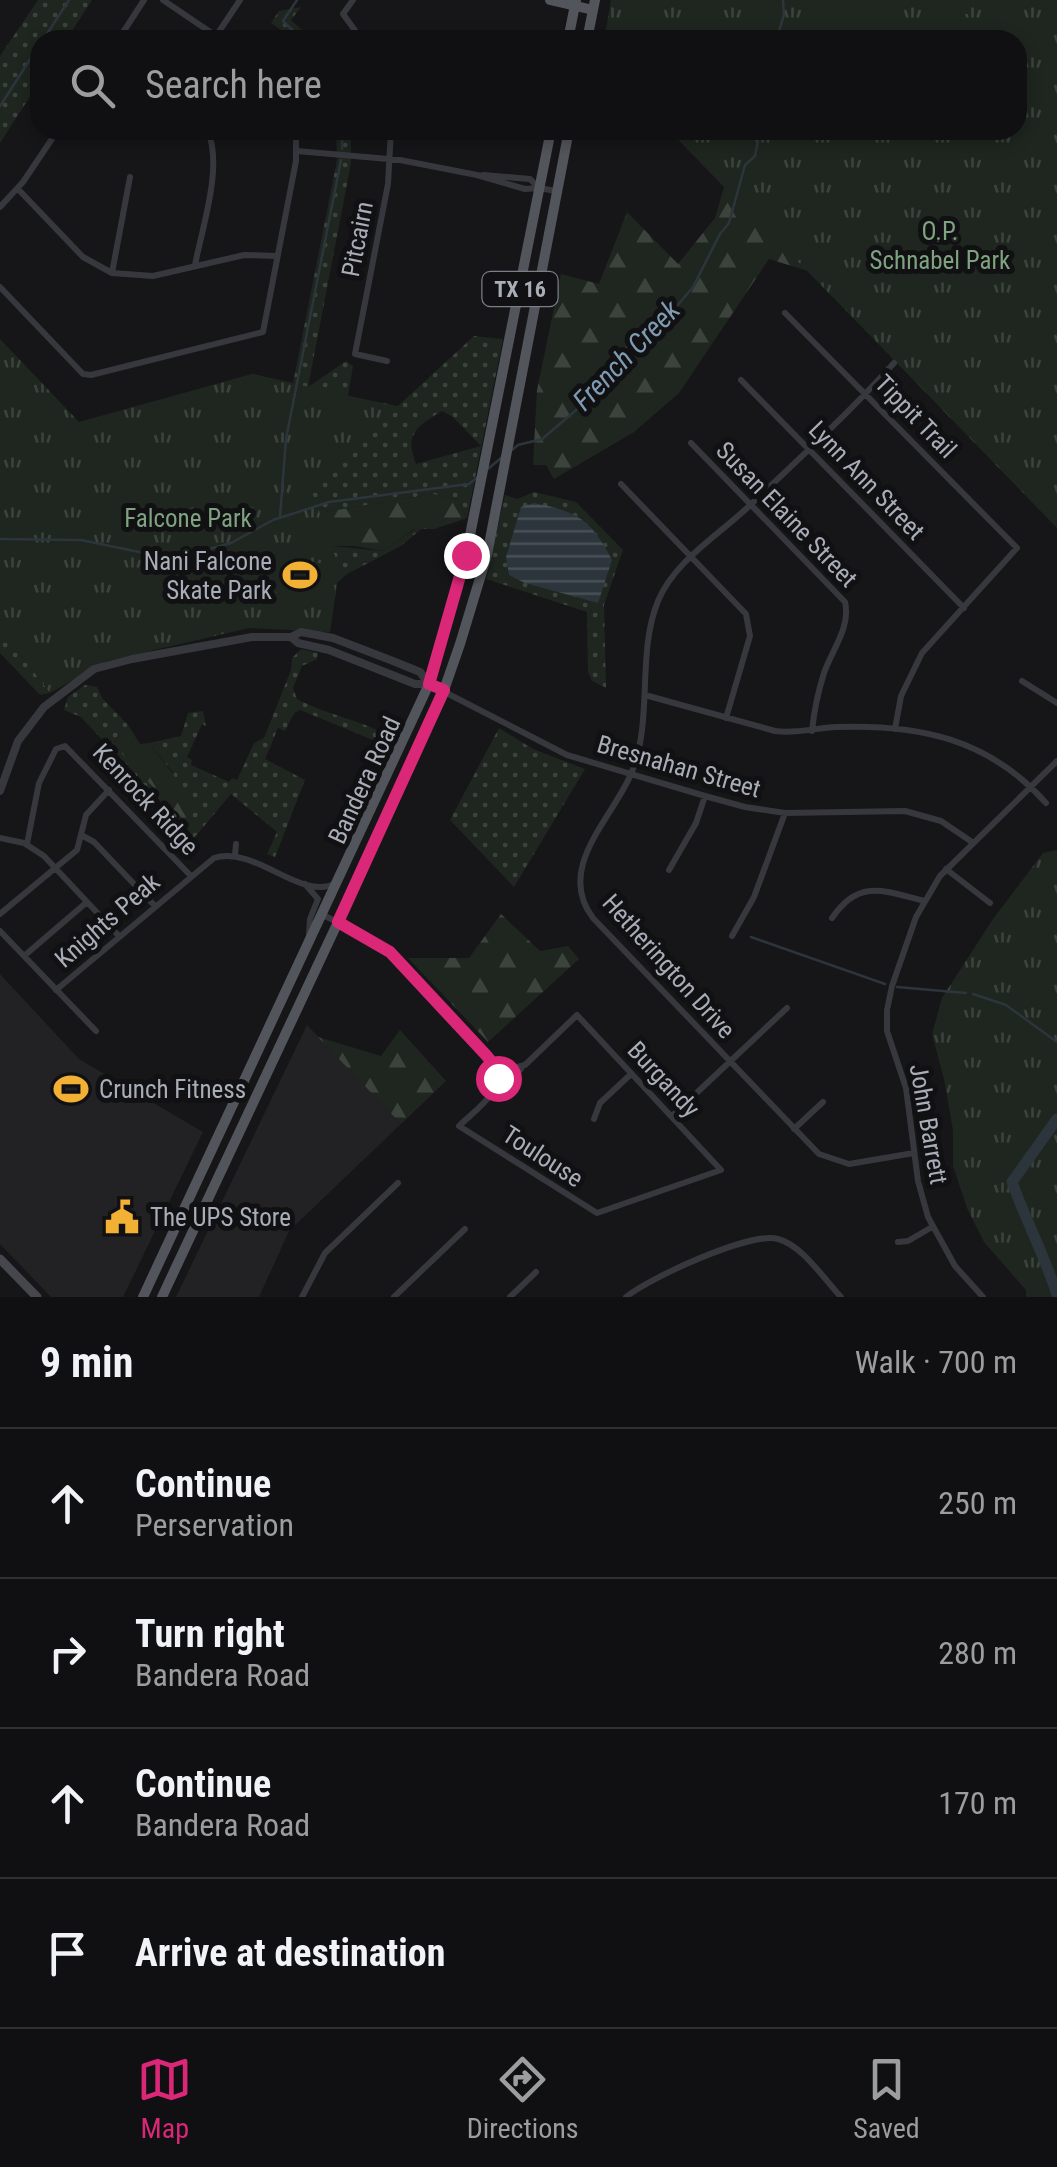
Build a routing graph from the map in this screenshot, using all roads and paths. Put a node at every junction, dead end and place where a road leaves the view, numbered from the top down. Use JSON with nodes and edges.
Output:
{"nodes":[{"id":1,"x":144,"y":0,"type":"edge"},
{"id":2,"x":162,"y":0,"type":"edge"},
{"id":3,"x":240,"y":0,"type":"edge"},
{"id":4,"x":353,"y":0,"type":"edge"},
{"id":5,"x":550,"y":0,"type":"edge"},
{"id":6,"x":576,"y":4,"type":"edge"},
{"id":7,"x":594,"y":5,"type":"edge"},
{"id":8,"x":124,"y":30,"type":"edge"},
{"id":9,"x":207,"y":30,"type":"edge"},
{"id":10,"x":223,"y":30,"type":"edge"},
{"id":11,"x":355,"y":30,"type":"edge"},
{"id":12,"x":570,"y":30,"type":"edge"},
{"id":13,"x":589,"y":30,"type":"edge"},
{"id":14,"x":51,"y":140,"type":"edge"},
{"id":15,"x":212,"y":140,"type":"edge"},
{"id":16,"x":296,"y":140,"type":"edge"},
{"id":17,"x":391,"y":140,"type":"edge"},
{"id":18,"x":549,"y":140,"type":"edge"},
{"id":19,"x":567,"y":140,"type":"edge"},
{"id":20,"x":297,"y":151,"type":"junction"},
{"id":21,"x":390,"y":160,"type":"junction"},
{"id":22,"x":130,"y":177,"type":"dead end"},
{"id":23,"x":539,"y":188,"type":"junction"},
{"id":24,"x":18,"y":189,"type":"junction"},
{"id":25,"x":557,"y":191,"type":"junction"},
{"id":26,"x":0,"y":208,"type":"edge"},
{"id":27,"x":277,"y":256,"type":"junction"},
{"id":28,"x":194,"y":266,"type":"junction"},
{"id":29,"x":112,"y":273,"type":"junction"},
{"id":30,"x":0,"y":286,"type":"edge"},
{"id":31,"x":785,"y":313,"type":"dead end"},
{"id":32,"x":387,"y":361,"type":"dead end"},
{"id":33,"x":894,"y":364,"type":"dead end"},
{"id":34,"x":741,"y":380,"type":"dead end"},
{"id":35,"x":500,"y":394,"type":"junction"},
{"id":36,"x":866,"y":394,"type":"junction"},
{"id":37,"x":518,"y":397,"type":"junction"},
{"id":38,"x":691,"y":443,"type":"dead end"},
{"id":39,"x":808,"y":449,"type":"junction"},
{"id":40,"x":620,"y":484,"type":"dead end"},
{"id":41,"x":751,"y":504,"type":"junction"},
{"id":42,"x":692,"y":556,"type":"junction"},
{"id":43,"x":964,"y":608,"type":"junction"},
{"id":44,"x":1022,"y":680,"type":"dead end"},
{"id":45,"x":429,"y":684,"type":"junction"},
{"id":46,"x":444,"y":690,"type":"junction"},
{"id":47,"x":644,"y":695,"type":"junction"},
{"id":48,"x":1057,"y":704,"type":"edge"},
{"id":49,"x":726,"y":718,"type":"junction"},
{"id":50,"x":894,"y":729,"type":"junction"},
{"id":51,"x":812,"y":731,"type":"junction"},
{"id":52,"x":1057,"y":761,"type":"edge"},
{"id":53,"x":631,"y":774,"type":"junction"},
{"id":54,"x":1030,"y":786,"type":"junction"},
{"id":55,"x":109,"y":790,"type":"junction"},
{"id":56,"x":0,"y":791,"type":"edge"},
{"id":57,"x":704,"y":796,"type":"junction"},
{"id":58,"x":1046,"y":803,"type":"dead end"},
{"id":59,"x":784,"y":813,"type":"junction"},
{"id":60,"x":83,"y":836,"type":"junction"},
{"id":61,"x":0,"y":838,"type":"edge"},
{"id":62,"x":972,"y":842,"type":"junction"},
{"id":63,"x":27,"y":844,"type":"junction"},
{"id":64,"x":236,"y":844,"type":"dead end"},
{"id":65,"x":235,"y":855,"type":"junction"},
{"id":66,"x":56,"y":868,"type":"junction"},
{"id":67,"x":946,"y":869,"type":"junction"},
{"id":68,"x":669,"y":870,"type":"dead end"},
{"id":69,"x":190,"y":875,"type":"junction"},
{"id":70,"x":338,"y":883,"type":"junction"},
{"id":71,"x":304,"y":884,"type":"junction"},
{"id":72,"x":924,"y":901,"type":"junction"},
{"id":73,"x":87,"y":902,"type":"junction"},
{"id":74,"x":990,"y":904,"type":"dead end"},
{"id":75,"x":154,"y":906,"type":"junction"},
{"id":76,"x":0,"y":914,"type":"edge"},
{"id":77,"x":322,"y":914,"type":"junction"},
{"id":78,"x":832,"y":918,"type":"dead end"},
{"id":79,"x":338,"y":922,"type":"junction"},
{"id":80,"x":0,"y":930,"type":"edge"},
{"id":81,"x":119,"y":936,"type":"junction"},
{"id":82,"x":732,"y":936,"type":"dead end"},
{"id":83,"x":308,"y":944,"type":"junction"},
{"id":84,"x":24,"y":956,"type":"junction"},
{"id":85,"x":56,"y":990,"type":"junction"},
{"id":86,"x":788,"y":1008,"type":"dead end"},
{"id":87,"x":96,"y":1032,"type":"dead end"},
{"id":88,"x":729,"y":1062,"type":"junction"},
{"id":89,"x":525,"y":1065,"type":"junction"},
{"id":90,"x":497,"y":1072,"type":"junction"},
{"id":91,"x":631,"y":1074,"type":"junction"},
{"id":92,"x":492,"y":1094,"type":"junction"},
{"id":93,"x":824,"y":1102,"type":"dead end"},
{"id":94,"x":672,"y":1116,"type":"junction"},
{"id":95,"x":594,"y":1119,"type":"dead end"},
{"id":96,"x":794,"y":1129,"type":"junction"},
{"id":97,"x":914,"y":1153,"type":"junction"},
{"id":98,"x":721,"y":1170,"type":"joint"},
{"id":99,"x":398,"y":1183,"type":"dead end"},
{"id":100,"x":932,"y":1227,"type":"junction"},
{"id":101,"x":466,"y":1229,"type":"dead end"},
{"id":102,"x":898,"y":1242,"type":"dead end"},
{"id":103,"x":0,"y":1259,"type":"edge"},
{"id":104,"x":536,"y":1272,"type":"dead end"},
{"id":105,"x":36,"y":1297,"type":"edge"},
{"id":106,"x":143,"y":1297,"type":"edge"},
{"id":107,"x":162,"y":1297,"type":"edge"},
{"id":108,"x":302,"y":1297,"type":"edge"},
{"id":109,"x":394,"y":1297,"type":"edge"},
{"id":110,"x":510,"y":1297,"type":"edge"},
{"id":111,"x":626,"y":1297,"type":"edge"},
{"id":112,"x":841,"y":1297,"type":"edge"},
{"id":113,"x":983,"y":1297,"type":"edge"}],
"edges":[{"from":1,"to":8,"type":"street"},
{"from":2,"to":9,"type":"street"},
{"from":3,"to":10,"type":"street"},
{"from":4,"to":11,"type":"street"},
{"from":5,"to":6,"type":"main road"},
{"from":6,"to":7,"type":"main road"},
{"from":6,"to":12,"type":"main road"},
{"from":7,"to":13,"type":"main road"},
{"from":14,"to":24,"type":"street"},
{"from":15,"to":28,"type":"street"},
{"from":16,"to":20,"type":"street"},
{"from":17,"to":21,"type":"street","name":"Pitcairn"},
{"from":18,"to":23,"type":"main road","name":"Bandera Road","number":"TX 16"},
{"from":19,"to":25,"type":"main road","name":"Bandera Road","number":"TX 16"},
{"from":20,"to":21,"type":"street"},
{"from":20,"to":27,"type":"street"},
{"from":21,"to":23,"type":"street"},
{"from":21,"to":32,"type":"street","name":"Pitcairn"},
{"from":22,"to":29,"type":"street"},
{"from":23,"to":25,"type":"street"},
{"from":23,"to":35,"type":"main road","name":"Bandera Road","number":"TX 16"},
{"from":24,"to":26,"type":"street"},
{"from":24,"to":29,"type":"street"},
{"from":25,"to":37,"type":"main road","name":"Bandera Road","number":"TX 16"},
{"from":27,"to":28,"type":"street"},
{"from":27,"to":30,"type":"street"},
{"from":28,"to":29,"type":"street"},
{"from":31,"to":36,"type":"street","name":"Tippit Trail"},
{"from":33,"to":36,"type":"street","name":"Hetherington Drive"},
{"from":34,"to":39,"type":"street","name":"Lynn Ann Street"},
{"from":35,"to":37,"type":"main road"},
{"from":35,"to":45,"type":"main road","name":"Bandera Road","number":"TX 16"},
{"from":36,"to":39,"type":"street","name":"Hetherington Drive"},
{"from":36,"to":43,"type":"street","name":"Tippit Trail"},
{"from":37,"to":46,"type":"main road","name":"Bandera Road","number":"TX 16"},
{"from":38,"to":41,"type":"street","name":"Susan Elaine Street"},
{"from":39,"to":41,"type":"street","name":"Hetherington Drive"},
{"from":39,"to":43,"type":"street","name":"Lynn Ann Street"},
{"from":40,"to":42,"type":"street"},
{"from":41,"to":42,"type":"street","name":"Hetherington Drive"},
{"from":41,"to":51,"type":"street","name":"Susan Elaine Street"},
{"from":42,"to":47,"type":"street","name":"Hetherington Drive"},
{"from":42,"to":49,"type":"street"},
{"from":43,"to":50,"type":"street"},
{"from":44,"to":48,"type":"street"},
{"from":45,"to":46,"type":"street","name":"Bresnahan Street"},
{"from":45,"to":56,"type":"street"},
{"from":45,"to":70,"type":"main road","name":"Bandera Road","number":"TX 16"},
{"from":46,"to":53,"type":"street","name":"Bresnahan Street"},
{"from":46,"to":79,"type":"main road","name":"Bandera Road","number":"TX 16"},
{"from":47,"to":49,"type":"street"},
{"from":47,"to":53,"type":"street","name":"Hetherington Drive"},
{"from":49,"to":51,"type":"street"},
{"from":50,"to":51,"type":"street"},
{"from":50,"to":54,"type":"street"},
{"from":52,"to":54,"type":"street","name":"John Barrett"},
{"from":53,"to":57,"type":"street","name":"Bresnahan Street"},
{"from":53,"to":88,"type":"street","name":"Hetherington Drive"},
{"from":54,"to":58,"type":"street"},
{"from":54,"to":62,"type":"street","name":"John Barrett"},
{"from":55,"to":60,"type":"street"},
{"from":55,"to":63,"type":"street","name":"Kenrock Ridge"},
{"from":55,"to":69,"type":"street","name":"Kenrock Ridge"},
{"from":57,"to":59,"type":"street","name":"Bresnahan Street"},
{"from":57,"to":68,"type":"street"},
{"from":59,"to":62,"type":"street","name":"Bresnahan Street"},
{"from":59,"to":82,"type":"street"},
{"from":60,"to":66,"type":"street"},
{"from":60,"to":75,"type":"street"},
{"from":61,"to":63,"type":"street"},
{"from":62,"to":67,"type":"street","name":"John Barrett"},
{"from":63,"to":66,"type":"street"},
{"from":64,"to":65,"type":"street"},
{"from":65,"to":69,"type":"street","name":"Knights Peak"},
{"from":65,"to":71,"type":"street"},
{"from":66,"to":73,"type":"street"},
{"from":66,"to":76,"type":"street"},
{"from":67,"to":72,"type":"street","name":"John Barrett"},
{"from":67,"to":74,"type":"street"},
{"from":69,"to":75,"type":"street","name":"Knights Peak"},
{"from":70,"to":71,"type":"street"},
{"from":70,"to":77,"type":"main road","name":"Bandera Road","number":"TX 16"},
{"from":71,"to":83,"type":"street"},
{"from":72,"to":78,"type":"street"},
{"from":72,"to":97,"type":"street","name":"John Barrett"},
{"from":73,"to":81,"type":"street"},
{"from":73,"to":84,"type":"street"},
{"from":75,"to":81,"type":"street","name":"Knights Peak"},
{"from":77,"to":79,"type":"street"},
{"from":77,"to":83,"type":"main road","name":"Bandera Road","number":"TX 16"},
{"from":79,"to":90,"type":"street"},
{"from":79,"to":107,"type":"main road","name":"Bandera Road","number":"TX 16"},
{"from":80,"to":84,"type":"street"},
{"from":81,"to":85,"type":"street","name":"Knights Peak"},
{"from":83,"to":106,"type":"main road","name":"Bandera Road","number":"TX 16"},
{"from":84,"to":85,"type":"street"},
{"from":85,"to":87,"type":"street"},
{"from":86,"to":88,"type":"street"},
{"from":88,"to":94,"type":"street"},
{"from":88,"to":96,"type":"street","name":"Hetherington Drive"},
{"from":89,"to":90,"type":"street"},
{"from":89,"to":91,"type":"street","name":"Burgandy"},
{"from":89,"to":92,"type":"street"},
{"from":90,"to":92,"type":"street"},
{"from":91,"to":94,"type":"street","name":"Burgandy"},
{"from":91,"to":95,"type":"street"},
{"from":92,"to":98,"type":"street","name":"Toulouse"},
{"from":93,"to":96,"type":"street"},
{"from":94,"to":98,"type":"street","name":"Burgandy"},
{"from":96,"to":97,"type":"street","name":"Hetherington Drive"},
{"from":97,"to":100,"type":"street","name":"John Barrett"},
{"from":99,"to":108,"type":"street"},
{"from":100,"to":102,"type":"street"},
{"from":100,"to":113,"type":"street","name":"John Barrett"},
{"from":101,"to":109,"type":"street"},
{"from":103,"to":105,"type":"main road"},
{"from":104,"to":110,"type":"street"},
{"from":111,"to":112,"type":"street"}]}
